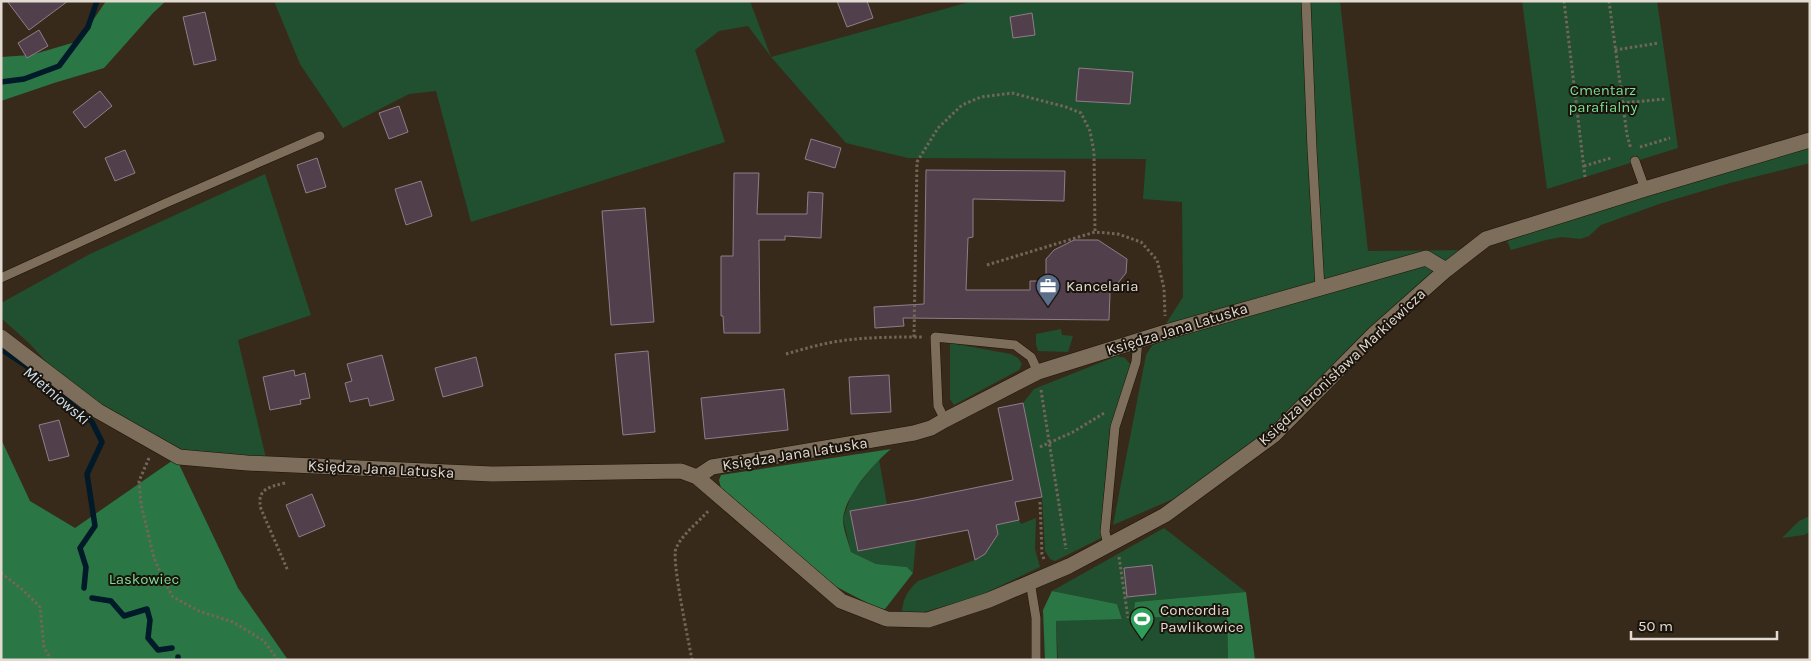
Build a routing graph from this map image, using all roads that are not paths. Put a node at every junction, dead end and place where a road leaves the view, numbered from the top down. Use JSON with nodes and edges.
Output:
{"nodes":[{"id":1,"x":1306,"y":1,"type":"edge"},
{"id":2,"x":320,"y":136,"type":"dead end"},
{"id":3,"x":1810,"y":140,"type":"edge"},
{"id":4,"x":1635,"y":161,"type":"road end"},
{"id":5,"x":1645,"y":189,"type":"junction"},
{"id":6,"x":1446,"y":270,"type":"junction"},
{"id":7,"x":1,"y":278,"type":"edge"},
{"id":8,"x":1320,"y":288,"type":"junction"},
{"id":9,"x":1,"y":337,"type":"edge"},
{"id":10,"x":1138,"y":340,"type":"junction"},
{"id":11,"x":1038,"y":372,"type":"junction"},
{"id":12,"x":945,"y":420,"type":"junction"},
{"id":13,"x":697,"y":477,"type":"junction"},
{"id":14,"x":1108,"y":545,"type":"junction"},
{"id":15,"x":1030,"y":582,"type":"junction"},
{"id":16,"x":1036,"y":660,"type":"edge"}],
"edges":[{"from":1,"to":8,"type":"lane"},
{"from":2,"to":7,"type":"lane"},
{"from":3,"to":5,"type":"street","name":"Księdza Bronisława Markiewicza"},
{"from":4,"to":5,"type":"lane"},
{"from":5,"to":6,"type":"street","name":"Księdza Bronisława Markiewicza"},
{"from":6,"to":8,"type":"street","name":"Księdza Jana Latuska"},
{"from":6,"to":14,"type":"street","name":"Księdza Bronisława Markiewicza"},
{"from":8,"to":10,"type":"street","name":"Księdza Jana Latuska"},
{"from":9,"to":13,"type":"street","name":"Księdza Jana Latuska"},
{"from":10,"to":11,"type":"street","name":"Księdza Jana Latuska"},
{"from":10,"to":14,"type":"lane"},
{"from":11,"to":12,"type":"street","name":"Księdza Jana Latuska"},
{"from":11,"to":12,"type":"lane"},
{"from":12,"to":13,"type":"street","name":"Księdza Jana Latuska"},
{"from":13,"to":15,"type":"street","name":"Księdza Bronisława Markiewicza"},
{"from":14,"to":15,"type":"street","name":"Księdza Bronisława Markiewicza"},
{"from":15,"to":16,"type":"lane"}]}
